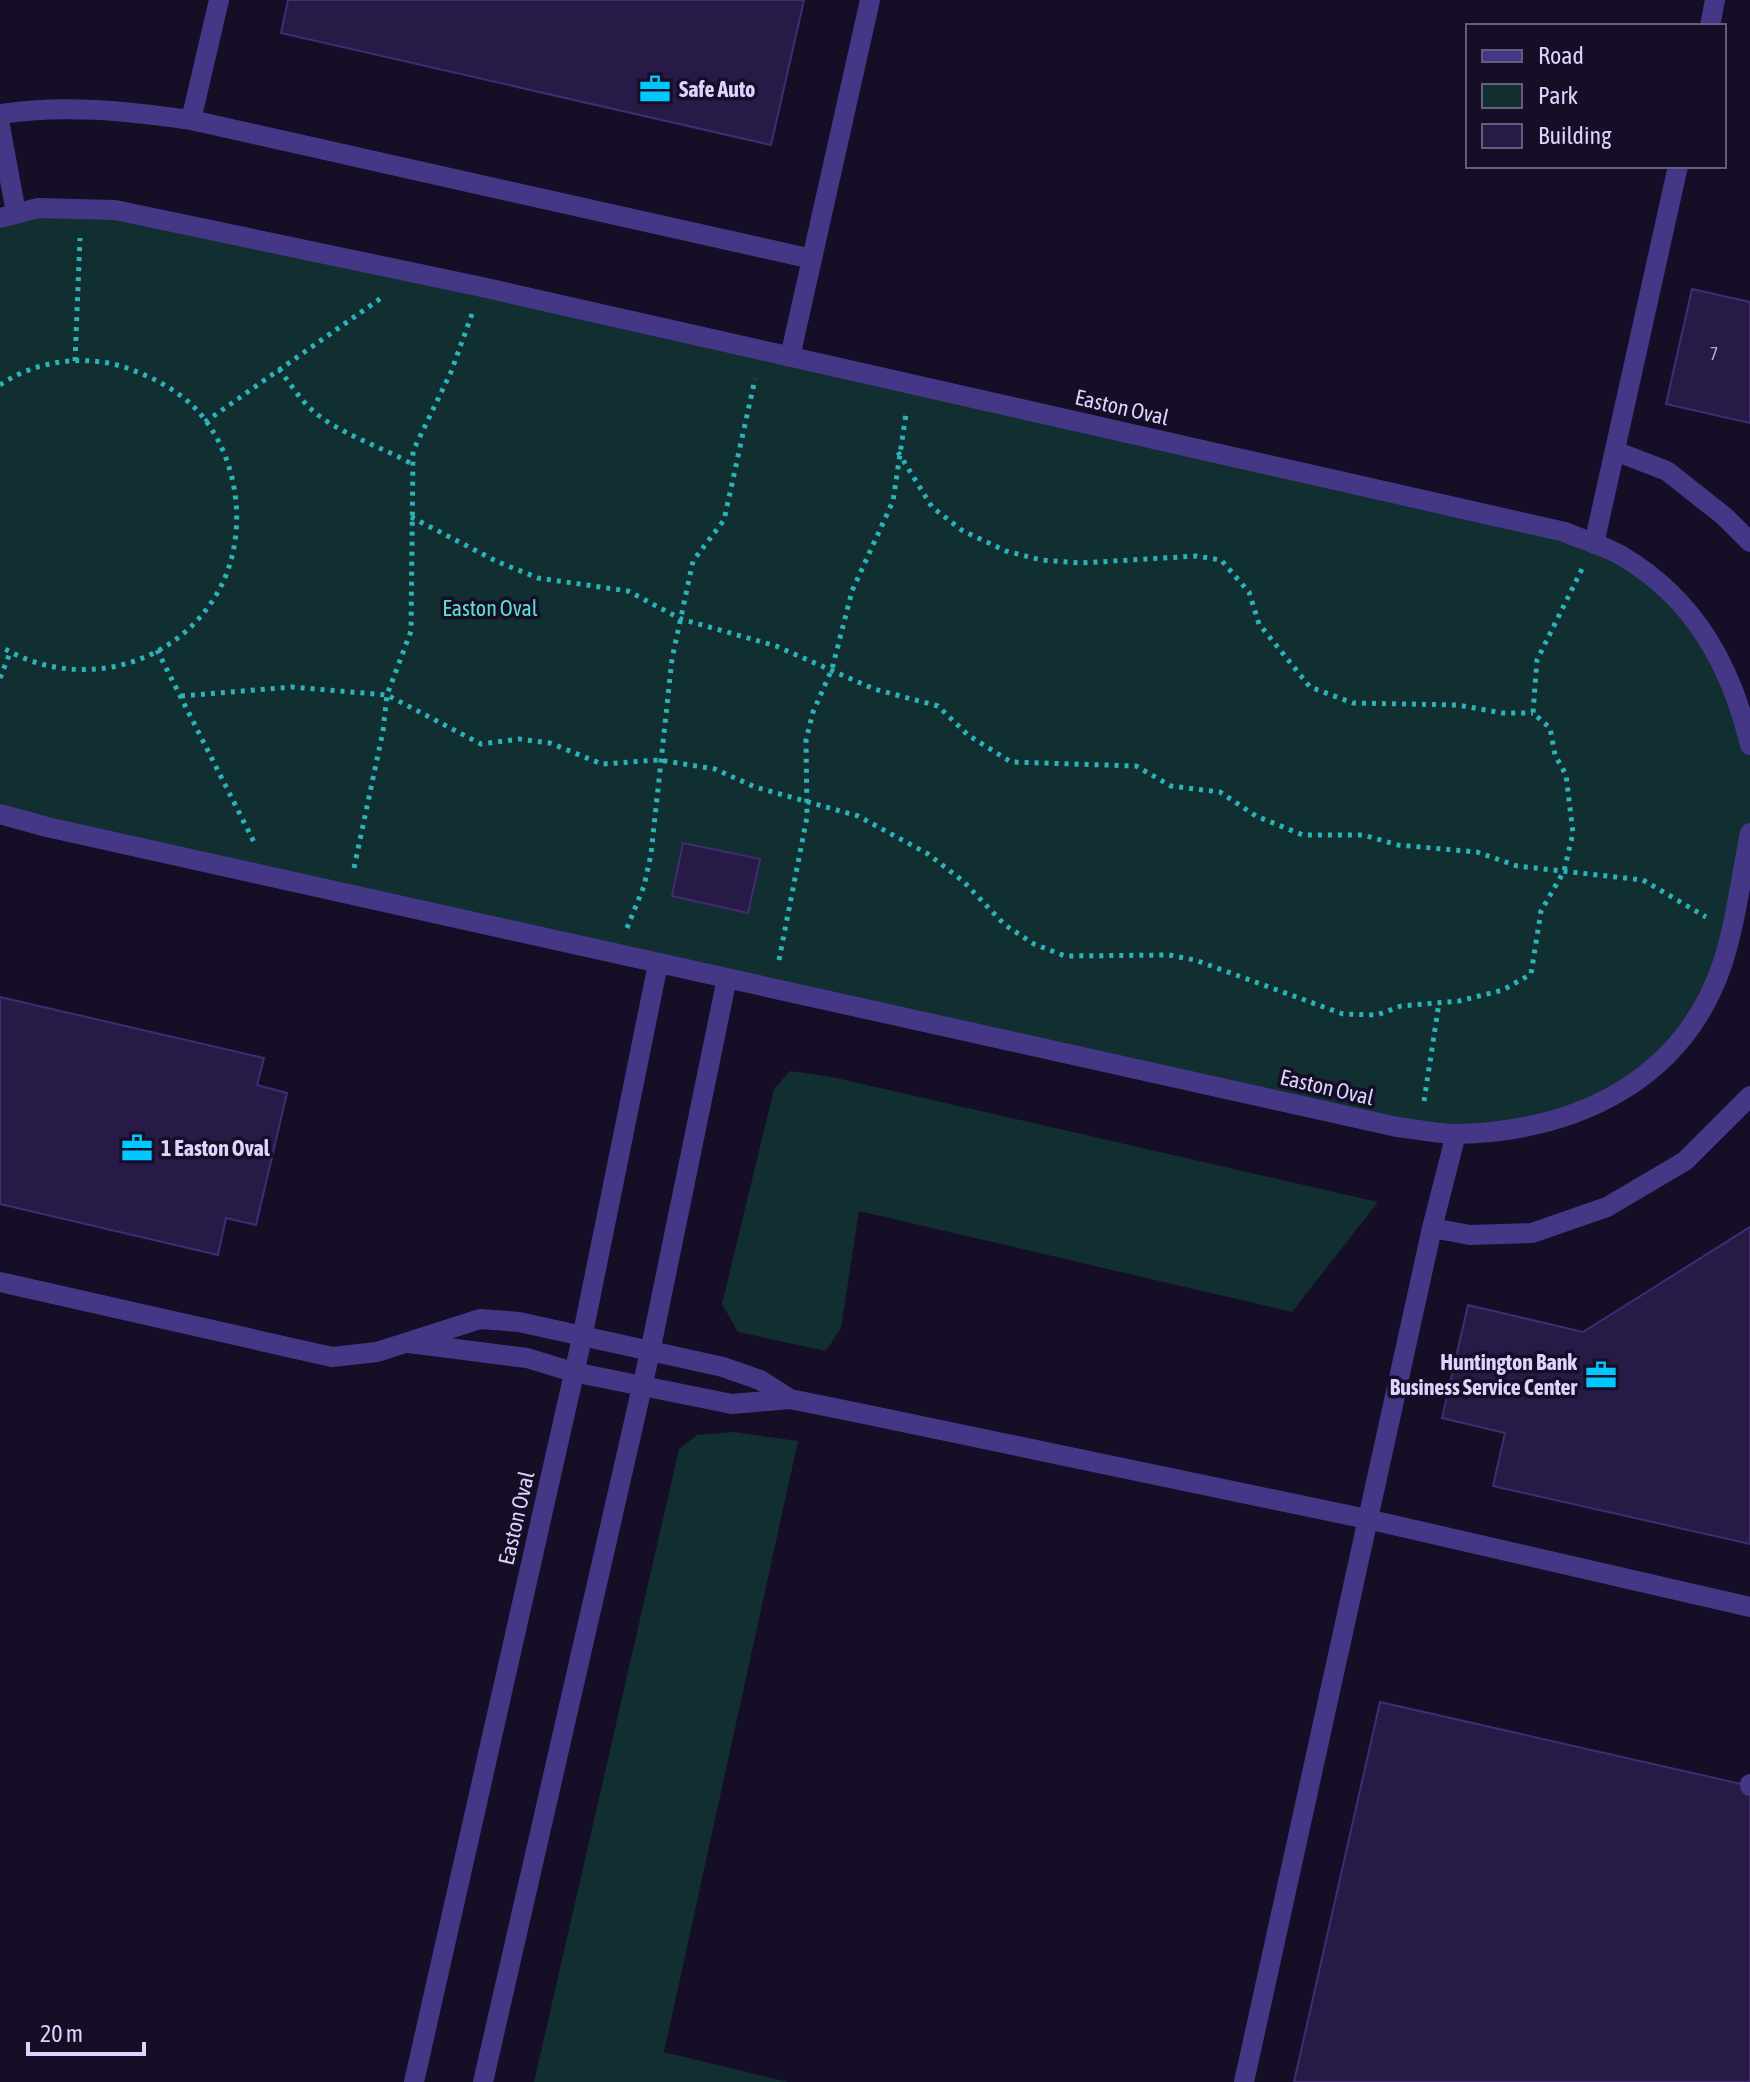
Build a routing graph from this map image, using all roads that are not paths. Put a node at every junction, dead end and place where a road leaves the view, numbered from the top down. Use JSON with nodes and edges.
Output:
{"nodes":[{"id":1,"x":219,"y":0,"type":"edge"},
{"id":2,"x":870,"y":0,"type":"edge"},
{"id":3,"x":1715,"y":0,"type":"edge"},
{"id":4,"x":1710,"y":24,"type":"edge"},
{"id":5,"x":0,"y":114,"type":"edge"},
{"id":6,"x":191,"y":120,"type":"junction"},
{"id":7,"x":0,"y":126,"type":"edge"},
{"id":8,"x":1678,"y":168,"type":"edge"},
{"id":9,"x":8,"y":216,"type":"edge"},
{"id":10,"x":812,"y":259,"type":"junction"},
{"id":11,"x":790,"y":357,"type":"junction"},
{"id":12,"x":1615,"y":451,"type":"junction"},
{"id":13,"x":1750,"y":542,"type":"edge"},
{"id":14,"x":1594,"y":544,"type":"junction"},
{"id":15,"x":1750,"y":745,"type":"edge"},
{"id":16,"x":0,"y":814,"type":"edge"},
{"id":17,"x":1750,"y":833,"type":"edge"},
{"id":18,"x":1744,"y":891,"type":"edge"},
{"id":19,"x":658,"y":964,"type":"junction"},
{"id":20,"x":727,"y":978,"type":"junction"},
{"id":21,"x":1750,"y":1096,"type":"edge"},
{"id":22,"x":1456,"y":1134,"type":"junction"},
{"id":23,"x":1432,"y":1228,"type":"junction"},
{"id":24,"x":0,"y":1282,"type":"edge"},
{"id":25,"x":582,"y":1338,"type":"junction"},
{"id":26,"x":409,"y":1343,"type":"junction"},
{"id":27,"x":650,"y":1352,"type":"junction"},
{"id":28,"x":573,"y":1372,"type":"junction"},
{"id":29,"x":642,"y":1385,"type":"junction"},
{"id":30,"x":790,"y":1399,"type":"junction"},
{"id":31,"x":1367,"y":1519,"type":"junction"},
{"id":32,"x":1750,"y":1607,"type":"edge"},
{"id":33,"x":414,"y":2082,"type":"edge"},
{"id":34,"x":483,"y":2082,"type":"edge"},
{"id":35,"x":1244,"y":2082,"type":"edge"}],
"edges":[{"from":1,"to":6,"type":"street"},
{"from":2,"to":10,"type":"street"},
{"from":3,"to":4,"type":"street"},
{"from":5,"to":6,"type":"street"},
{"from":6,"to":10,"type":"street"},
{"from":7,"to":9,"type":"street"},
{"from":8,"to":12,"type":"street"},
{"from":9,"to":11,"type":"street","name":"Easton Oval"},
{"from":10,"to":11,"type":"street"},
{"from":11,"to":14,"type":"street","name":"Easton Oval"},
{"from":12,"to":13,"type":"street"},
{"from":12,"to":14,"type":"street"},
{"from":14,"to":15,"type":"street","name":"Easton Oval"},
{"from":16,"to":19,"type":"street","name":"Easton Oval"},
{"from":17,"to":18,"type":"street","name":"Easton Oval"},
{"from":18,"to":22,"type":"street","name":"Easton Oval"},
{"from":19,"to":20,"type":"street","name":"Easton Oval"},
{"from":19,"to":25,"type":"street","name":"Easton Oval"},
{"from":20,"to":22,"type":"street","name":"Easton Oval"},
{"from":20,"to":27,"type":"street"},
{"from":21,"to":23,"type":"street"},
{"from":22,"to":23,"type":"street"},
{"from":23,"to":31,"type":"street"},
{"from":24,"to":26,"type":"street"},
{"from":25,"to":26,"type":"street"},
{"from":25,"to":27,"type":"street"},
{"from":25,"to":28,"type":"street","name":"Easton Oval"},
{"from":26,"to":28,"type":"street"},
{"from":27,"to":29,"type":"street"},
{"from":27,"to":30,"type":"street"},
{"from":28,"to":29,"type":"street"},
{"from":28,"to":33,"type":"street","name":"Easton Oval"},
{"from":29,"to":30,"type":"street"},
{"from":29,"to":34,"type":"street"},
{"from":30,"to":31,"type":"street"},
{"from":31,"to":32,"type":"street"},
{"from":31,"to":35,"type":"street"}]}
